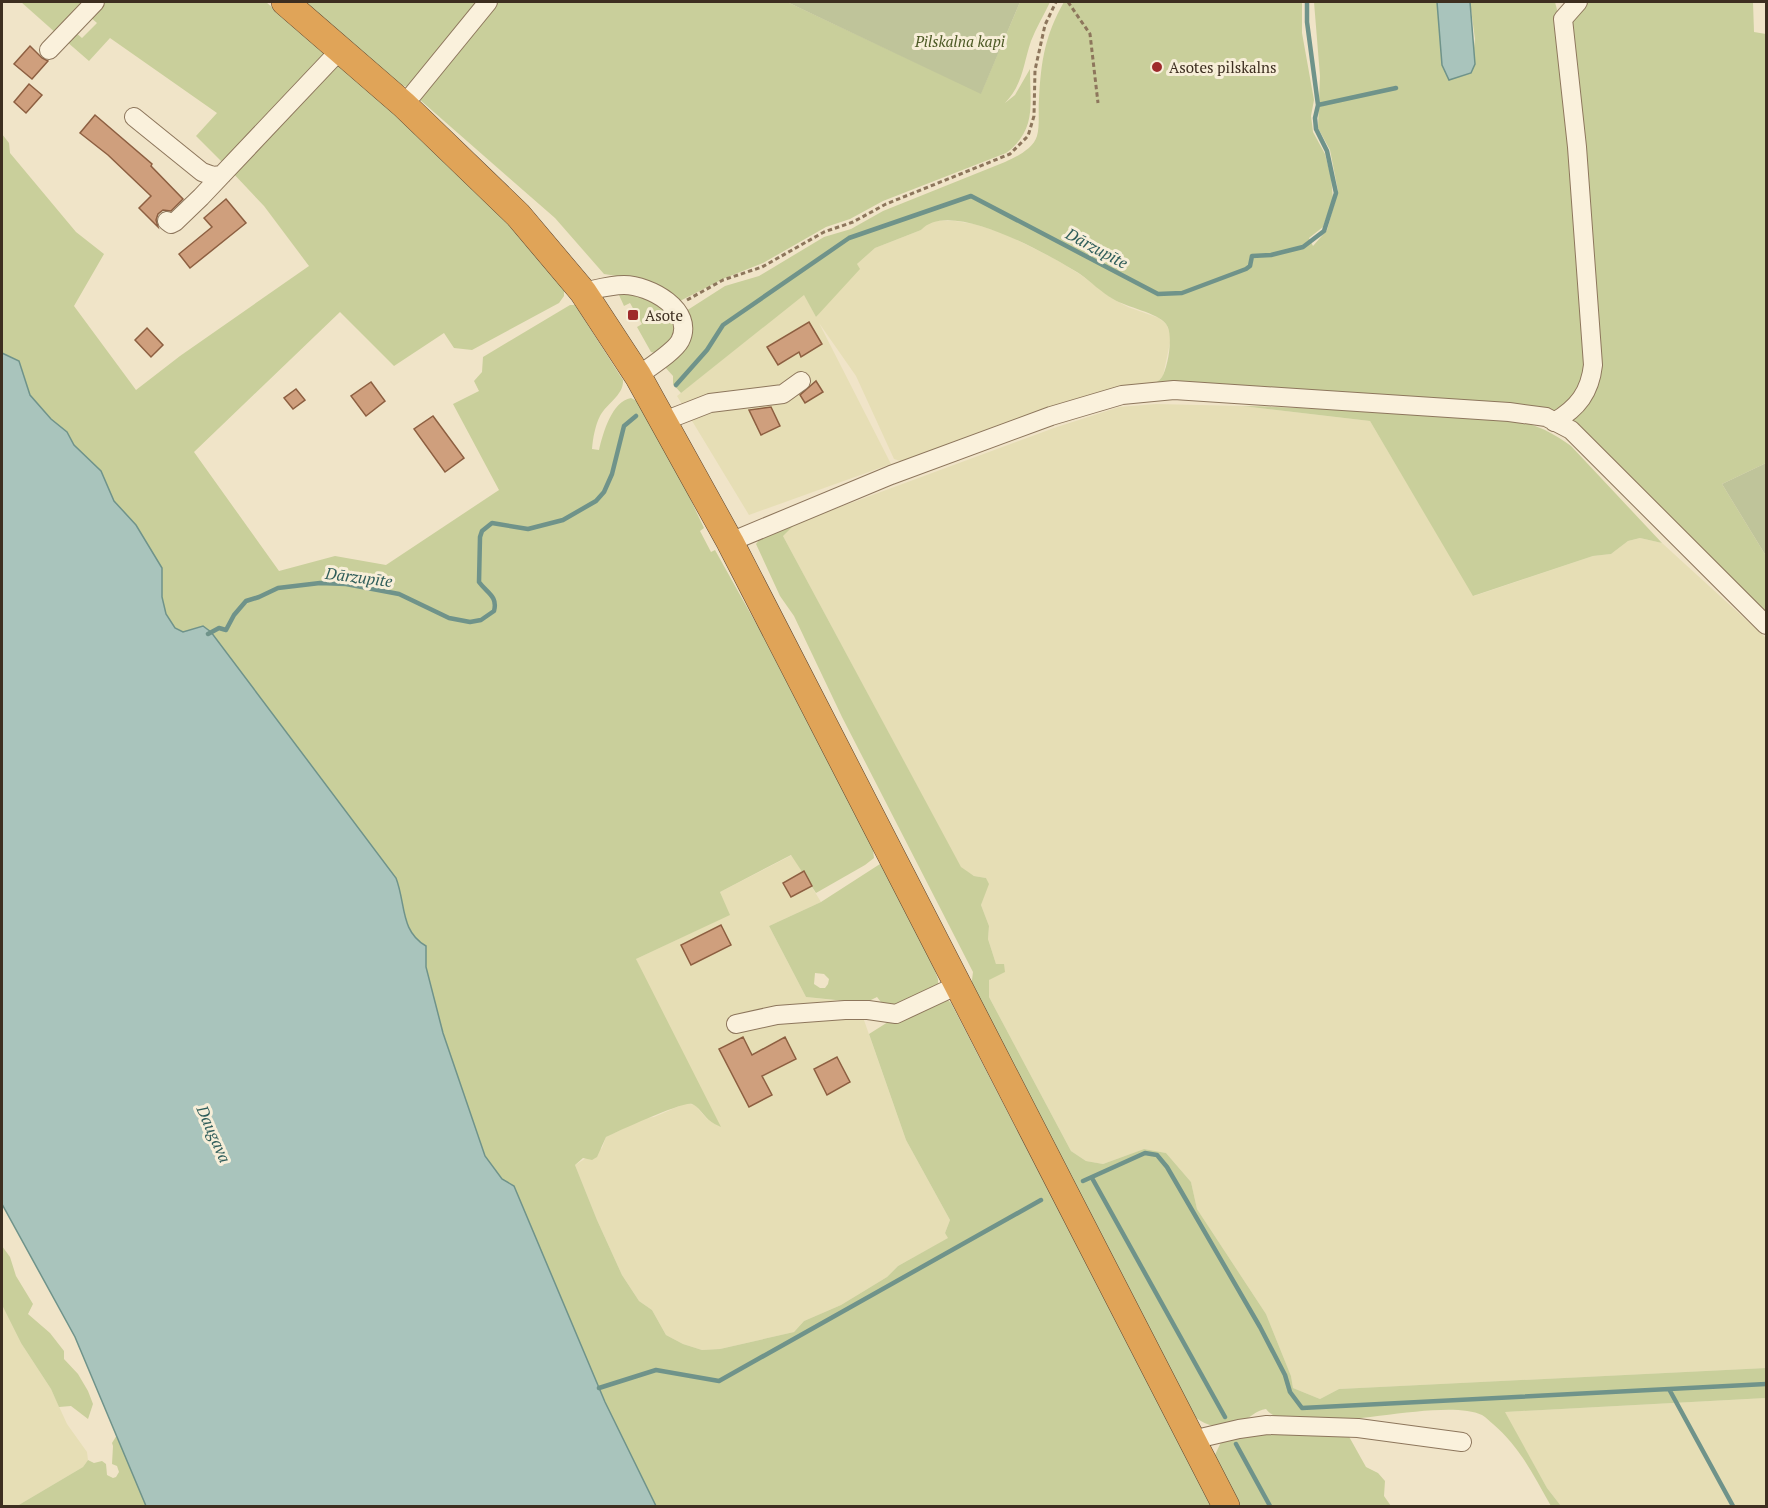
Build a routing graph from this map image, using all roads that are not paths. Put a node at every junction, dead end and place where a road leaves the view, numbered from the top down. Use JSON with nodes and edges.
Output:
{"nodes":[{"id":1,"x":95,"y":2,"type":"edge"},
{"id":2,"x":285,"y":2,"type":"edge"},
{"id":3,"x":488,"y":2,"type":"edge"},
{"id":4,"x":1578,"y":2,"type":"edge"},
{"id":5,"x":341,"y":49,"type":"junction"},
{"id":6,"x":49,"y":50,"type":"dead end"},
{"id":7,"x":404,"y":105,"type":"junction"},
{"id":8,"x":134,"y":117,"type":"dead end"},
{"id":9,"x":222,"y":175,"type":"junction"},
{"id":10,"x":167,"y":221,"type":"dead end"},
{"id":11,"x":583,"y":292,"type":"junction"},
{"id":12,"x":638,"y":376,"type":"junction"},
{"id":13,"x":801,"y":381,"type":"dead end"},
{"id":14,"x":664,"y":422,"type":"junction"},
{"id":15,"x":1554,"y":422,"type":"junction"},
{"id":16,"x":730,"y":542,"type":"junction"},
{"id":17,"x":1767,"y":625,"type":"edge"},
{"id":18,"x":958,"y":985,"type":"junction"},
{"id":19,"x":736,"y":1024,"type":"dead end"},
{"id":20,"x":1192,"y":1440,"type":"junction"},
{"id":21,"x":1462,"y":1442,"type":"dead end"},
{"id":22,"x":1226,"y":1506,"type":"edge"}],
"edges":[{"from":1,"to":6,"type":"street"},
{"from":2,"to":5,"type":"highway"},
{"from":3,"to":7,"type":"street"},
{"from":4,"to":15,"type":"street"},
{"from":5,"to":7,"type":"highway"},
{"from":5,"to":9,"type":"street"},
{"from":7,"to":11,"type":"highway"},
{"from":8,"to":9,"type":"street"},
{"from":9,"to":10,"type":"street"},
{"from":11,"to":12,"type":"highway"},
{"from":11,"to":12,"type":"street"},
{"from":12,"to":14,"type":"highway"},
{"from":13,"to":14,"type":"street"},
{"from":14,"to":16,"type":"highway"},
{"from":15,"to":16,"type":"street"},
{"from":15,"to":17,"type":"street"},
{"from":16,"to":18,"type":"highway"},
{"from":18,"to":19,"type":"street"},
{"from":18,"to":20,"type":"highway"},
{"from":20,"to":21,"type":"street"},
{"from":20,"to":22,"type":"highway"}]}
